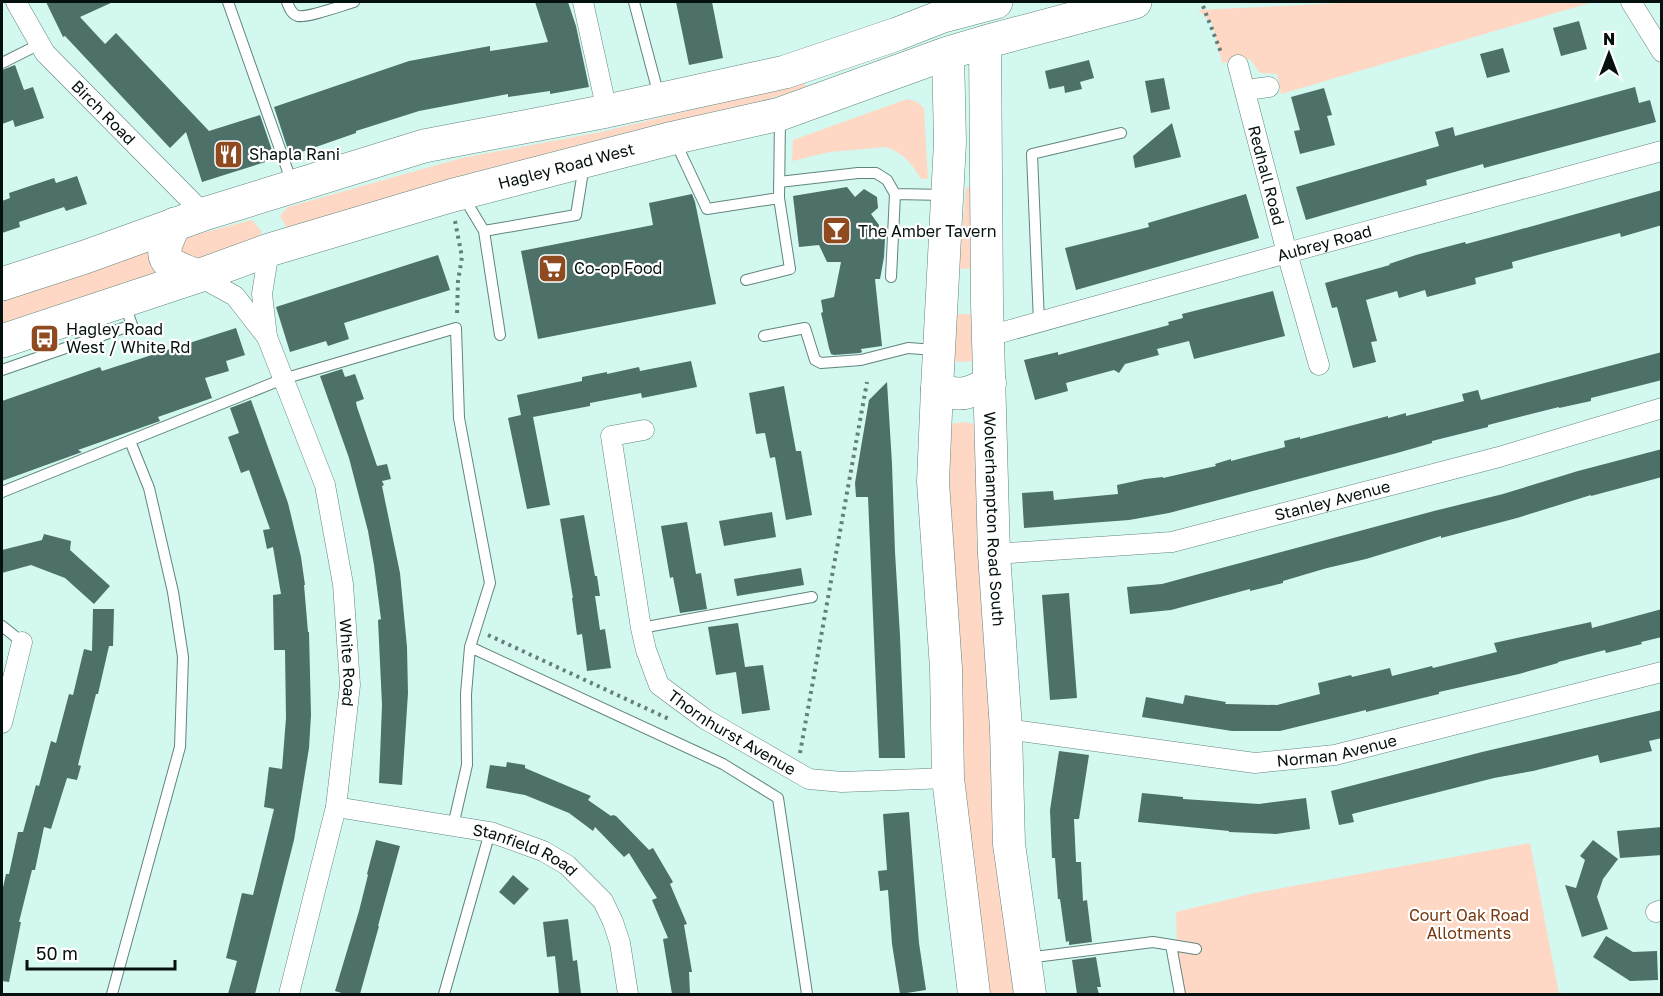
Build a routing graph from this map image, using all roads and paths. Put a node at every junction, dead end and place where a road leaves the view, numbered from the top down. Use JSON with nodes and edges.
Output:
{"nodes":[{"id":1,"x":16,"y":2,"type":"edge"},
{"id":2,"x":228,"y":2,"type":"edge"},
{"id":3,"x":287,"y":2,"type":"edge"},
{"id":4,"x":354,"y":2,"type":"edge"},
{"id":5,"x":584,"y":2,"type":"edge"},
{"id":6,"x":634,"y":2,"type":"edge"},
{"id":7,"x":1135,"y":2,"type":"edge"},
{"id":8,"x":1631,"y":2,"type":"edge"},
{"id":9,"x":983,"y":3,"type":"edge"},
{"id":10,"x":1203,"y":6,"type":"dead end"},
{"id":11,"x":942,"y":9,"type":"edge"},
{"id":12,"x":985,"y":42,"type":"junction"},
{"id":13,"x":40,"y":44,"type":"junction"},
{"id":14,"x":1662,"y":52,"type":"edge"},
{"id":15,"x":948,"y":53,"type":"junction"},
{"id":16,"x":2,"y":63,"type":"edge"},
{"id":17,"x":1238,"y":65,"type":"joint"},
{"id":18,"x":1269,"y":87,"type":"dead end"},
{"id":19,"x":1246,"y":90,"type":"junction"},
{"id":20,"x":660,"y":99,"type":"junction"},
{"id":21,"x":608,"y":111,"type":"junction"},
{"id":22,"x":780,"y":114,"type":"junction"},
{"id":23,"x":1121,"y":133,"type":"dead end"},
{"id":24,"x":673,"y":138,"type":"junction"},
{"id":25,"x":1662,"y":152,"type":"edge"},
{"id":26,"x":584,"y":161,"type":"junction"},
{"id":27,"x":779,"y":182,"type":"junction"},
{"id":28,"x":293,"y":186,"type":"junction"},
{"id":29,"x":894,"y":194,"type":"junction"},
{"id":30,"x":456,"y":195,"type":"junction"},
{"id":31,"x":948,"y":195,"type":"junction"},
{"id":32,"x":779,"y":198,"type":"junction"},
{"id":33,"x":244,"y":202,"type":"junction"},
{"id":34,"x":189,"y":219,"type":"junction"},
{"id":35,"x":484,"y":231,"type":"junction"},
{"id":36,"x":269,"y":250,"type":"junction"},
{"id":37,"x":1287,"y":253,"type":"junction"},
{"id":38,"x":198,"y":276,"type":"junction"},
{"id":39,"x":891,"y":277,"type":"dead end"},
{"id":40,"x":746,"y":280,"type":"dead end"},
{"id":41,"x":2,"y":284,"type":"edge"},
{"id":42,"x":943,"y":297,"type":"junction"},
{"id":43,"x":123,"y":300,"type":"junction"},
{"id":44,"x":987,"y":303,"type":"junction"},
{"id":45,"x":1039,"y":322,"type":"junction"},
{"id":46,"x":456,"y":328,"type":"junction"},
{"id":47,"x":500,"y":335,"type":"dead end"},
{"id":48,"x":764,"y":336,"type":"dead end"},
{"id":49,"x":989,"y":336,"type":"junction"},
{"id":50,"x":267,"y":337,"type":"junction"},
{"id":51,"x":2,"y":341,"type":"edge"},
{"id":52,"x":939,"y":350,"type":"junction"},
{"id":53,"x":1319,"y":365,"type":"dead end"},
{"id":54,"x":2,"y":370,"type":"edge"},
{"id":55,"x":283,"y":379,"type":"junction"},
{"id":56,"x":867,"y":382,"type":"dead end"},
{"id":57,"x":990,"y":383,"type":"junction"},
{"id":58,"x":937,"y":389,"type":"junction"},
{"id":59,"x":1662,"y":408,"type":"edge"},
{"id":60,"x":644,"y":430,"type":"dead end"},
{"id":61,"x":130,"y":441,"type":"junction"},
{"id":62,"x":2,"y":492,"type":"edge"},
{"id":63,"x":994,"y":554,"type":"junction"},
{"id":64,"x":812,"y":597,"type":"dead end"},
{"id":65,"x":2,"y":626,"type":"edge"},
{"id":66,"x":641,"y":628,"type":"junction"},
{"id":67,"x":475,"y":629,"type":"junction"},
{"id":68,"x":22,"y":642,"type":"joint"},
{"id":69,"x":470,"y":647,"type":"junction"},
{"id":70,"x":1662,"y":672,"type":"edge"},
{"id":71,"x":675,"y":722,"type":"dead end"},
{"id":72,"x":2,"y":723,"type":"edge"},
{"id":73,"x":1006,"y":729,"type":"junction"},
{"id":74,"x":797,"y":772,"type":"junction"},
{"id":75,"x":948,"y":778,"type":"junction"},
{"id":76,"x":336,"y":807,"type":"junction"},
{"id":77,"x":453,"y":826,"type":"junction"},
{"id":78,"x":490,"y":832,"type":"junction"},
{"id":79,"x":1171,"y":945,"type":"junction"},
{"id":80,"x":1196,"y":949,"type":"dead end"},
{"id":81,"x":1024,"y":958,"type":"junction"},
{"id":82,"x":112,"y":994,"type":"edge"},
{"id":83,"x":289,"y":994,"type":"edge"},
{"id":84,"x":444,"y":994,"type":"edge"},
{"id":85,"x":628,"y":994,"type":"edge"},
{"id":86,"x":807,"y":994,"type":"edge"},
{"id":87,"x":974,"y":994,"type":"edge"},
{"id":88,"x":1030,"y":994,"type":"edge"},
{"id":89,"x":1180,"y":994,"type":"edge"}],
"edges":[{"from":1,"to":13,"type":"street","name":"Birch Road"},
{"from":2,"to":28,"type":"lane"},
{"from":3,"to":4,"type":"lane"},
{"from":5,"to":21,"type":"street"},
{"from":6,"to":20,"type":"lane"},
{"from":7,"to":12,"type":"highway","name":"Hagley Road West"},
{"from":8,"to":14,"type":"street"},
{"from":9,"to":11,"type":"highway"},
{"from":9,"to":12,"type":"highway"},
{"from":10,"to":17,"type":"path"},
{"from":11,"to":15,"type":"highway"},
{"from":11,"to":20,"type":"highway"},
{"from":12,"to":15,"type":"highway","name":"Hagley Road West"},
{"from":12,"to":44,"type":"main road","name":"Wolverhampton Road South"},
{"from":13,"to":16,"type":"lane"},
{"from":13,"to":34,"type":"street","name":"Birch Road"},
{"from":15,"to":22,"type":"highway","name":"Hagley Road West"},
{"from":15,"to":31,"type":"main road"},
{"from":17,"to":19,"type":"street","name":"Redhall Road"},
{"from":18,"to":19,"type":"street"},
{"from":19,"to":37,"type":"street","name":"Redhall Road"},
{"from":20,"to":21,"type":"highway"},
{"from":21,"to":28,"type":"highway"},
{"from":22,"to":24,"type":"highway","name":"Hagley Road West"},
{"from":22,"to":27,"type":"lane"},
{"from":23,"to":45,"type":"lane"},
{"from":24,"to":26,"type":"highway","name":"Hagley Road West"},
{"from":24,"to":32,"type":"lane"},
{"from":25,"to":37,"type":"street","name":"Aubrey Road"},
{"from":26,"to":30,"type":"highway","name":"Hagley Road West"},
{"from":26,"to":35,"type":"lane"},
{"from":27,"to":29,"type":"lane"},
{"from":27,"to":32,"type":"lane"},
{"from":28,"to":33,"type":"highway"},
{"from":29,"to":31,"type":"lane"},
{"from":29,"to":39,"type":"lane"},
{"from":30,"to":35,"type":"lane"},
{"from":30,"to":36,"type":"highway","name":"Hagley Road West"},
{"from":30,"to":46,"type":"path"},
{"from":31,"to":42,"type":"main road"},
{"from":32,"to":40,"type":"lane"},
{"from":33,"to":34,"type":"highway"},
{"from":33,"to":36,"type":"highway"},
{"from":34,"to":38,"type":"highway"},
{"from":34,"to":41,"type":"highway"},
{"from":35,"to":47,"type":"lane"},
{"from":36,"to":38,"type":"highway","name":"Hagley Road West"},
{"from":36,"to":50,"type":"street","name":"White Road"},
{"from":37,"to":45,"type":"street","name":"Aubrey Road"},
{"from":37,"to":53,"type":"street","name":"Redhall Road"},
{"from":38,"to":43,"type":"highway","name":"Hagley Road West"},
{"from":38,"to":50,"type":"street","name":"White Road"},
{"from":42,"to":44,"type":"main road"},
{"from":42,"to":52,"type":"main road"},
{"from":43,"to":51,"type":"highway","name":"Hagley Road West"},
{"from":43,"to":54,"type":"lane"},
{"from":44,"to":49,"type":"main road","name":"Wolverhampton Road South"},
{"from":45,"to":49,"type":"street","name":"Aubrey Road"},
{"from":46,"to":55,"type":"lane"},
{"from":46,"to":67,"type":"lane"},
{"from":48,"to":52,"type":"lane"},
{"from":49,"to":57,"type":"main road","name":"Wolverhampton Road South"},
{"from":50,"to":55,"type":"street","name":"White Road"},
{"from":52,"to":58,"type":"main road"},
{"from":55,"to":61,"type":"lane"},
{"from":55,"to":76,"type":"street","name":"White Road"},
{"from":56,"to":74,"type":"path"},
{"from":57,"to":58,"type":"main road"},
{"from":57,"to":63,"type":"main road","name":"Wolverhampton Road South"},
{"from":58,"to":75,"type":"main road"},
{"from":59,"to":63,"type":"street","name":"Stanley Avenue"},
{"from":60,"to":66,"type":"street","name":"Thornhurst Avenue"},
{"from":61,"to":62,"type":"lane"},
{"from":61,"to":82,"type":"lane"},
{"from":63,"to":73,"type":"main road","name":"Wolverhampton Road South"},
{"from":64,"to":66,"type":"lane"},
{"from":65,"to":68,"type":"lane"},
{"from":66,"to":74,"type":"street","name":"Thornhurst Avenue"},
{"from":67,"to":69,"type":"lane"},
{"from":67,"to":71,"type":"path"},
{"from":68,"to":72,"type":"street"},
{"from":69,"to":77,"type":"lane"},
{"from":69,"to":86,"type":"lane"},
{"from":70,"to":73,"type":"street","name":"Norman Avenue"},
{"from":73,"to":81,"type":"main road","name":"Wolverhampton Road South"},
{"from":74,"to":75,"type":"street","name":"Thornhurst Avenue"},
{"from":75,"to":87,"type":"main road"},
{"from":76,"to":77,"type":"street","name":"Stanfield Road"},
{"from":76,"to":83,"type":"street","name":"White Road"},
{"from":77,"to":78,"type":"street","name":"Stanfield Road"},
{"from":78,"to":84,"type":"lane"},
{"from":78,"to":85,"type":"street","name":"Stanfield Road"},
{"from":79,"to":80,"type":"lane"},
{"from":79,"to":81,"type":"lane"},
{"from":79,"to":89,"type":"lane"},
{"from":81,"to":88,"type":"main road","name":"Wolverhampton Road South"}]}
